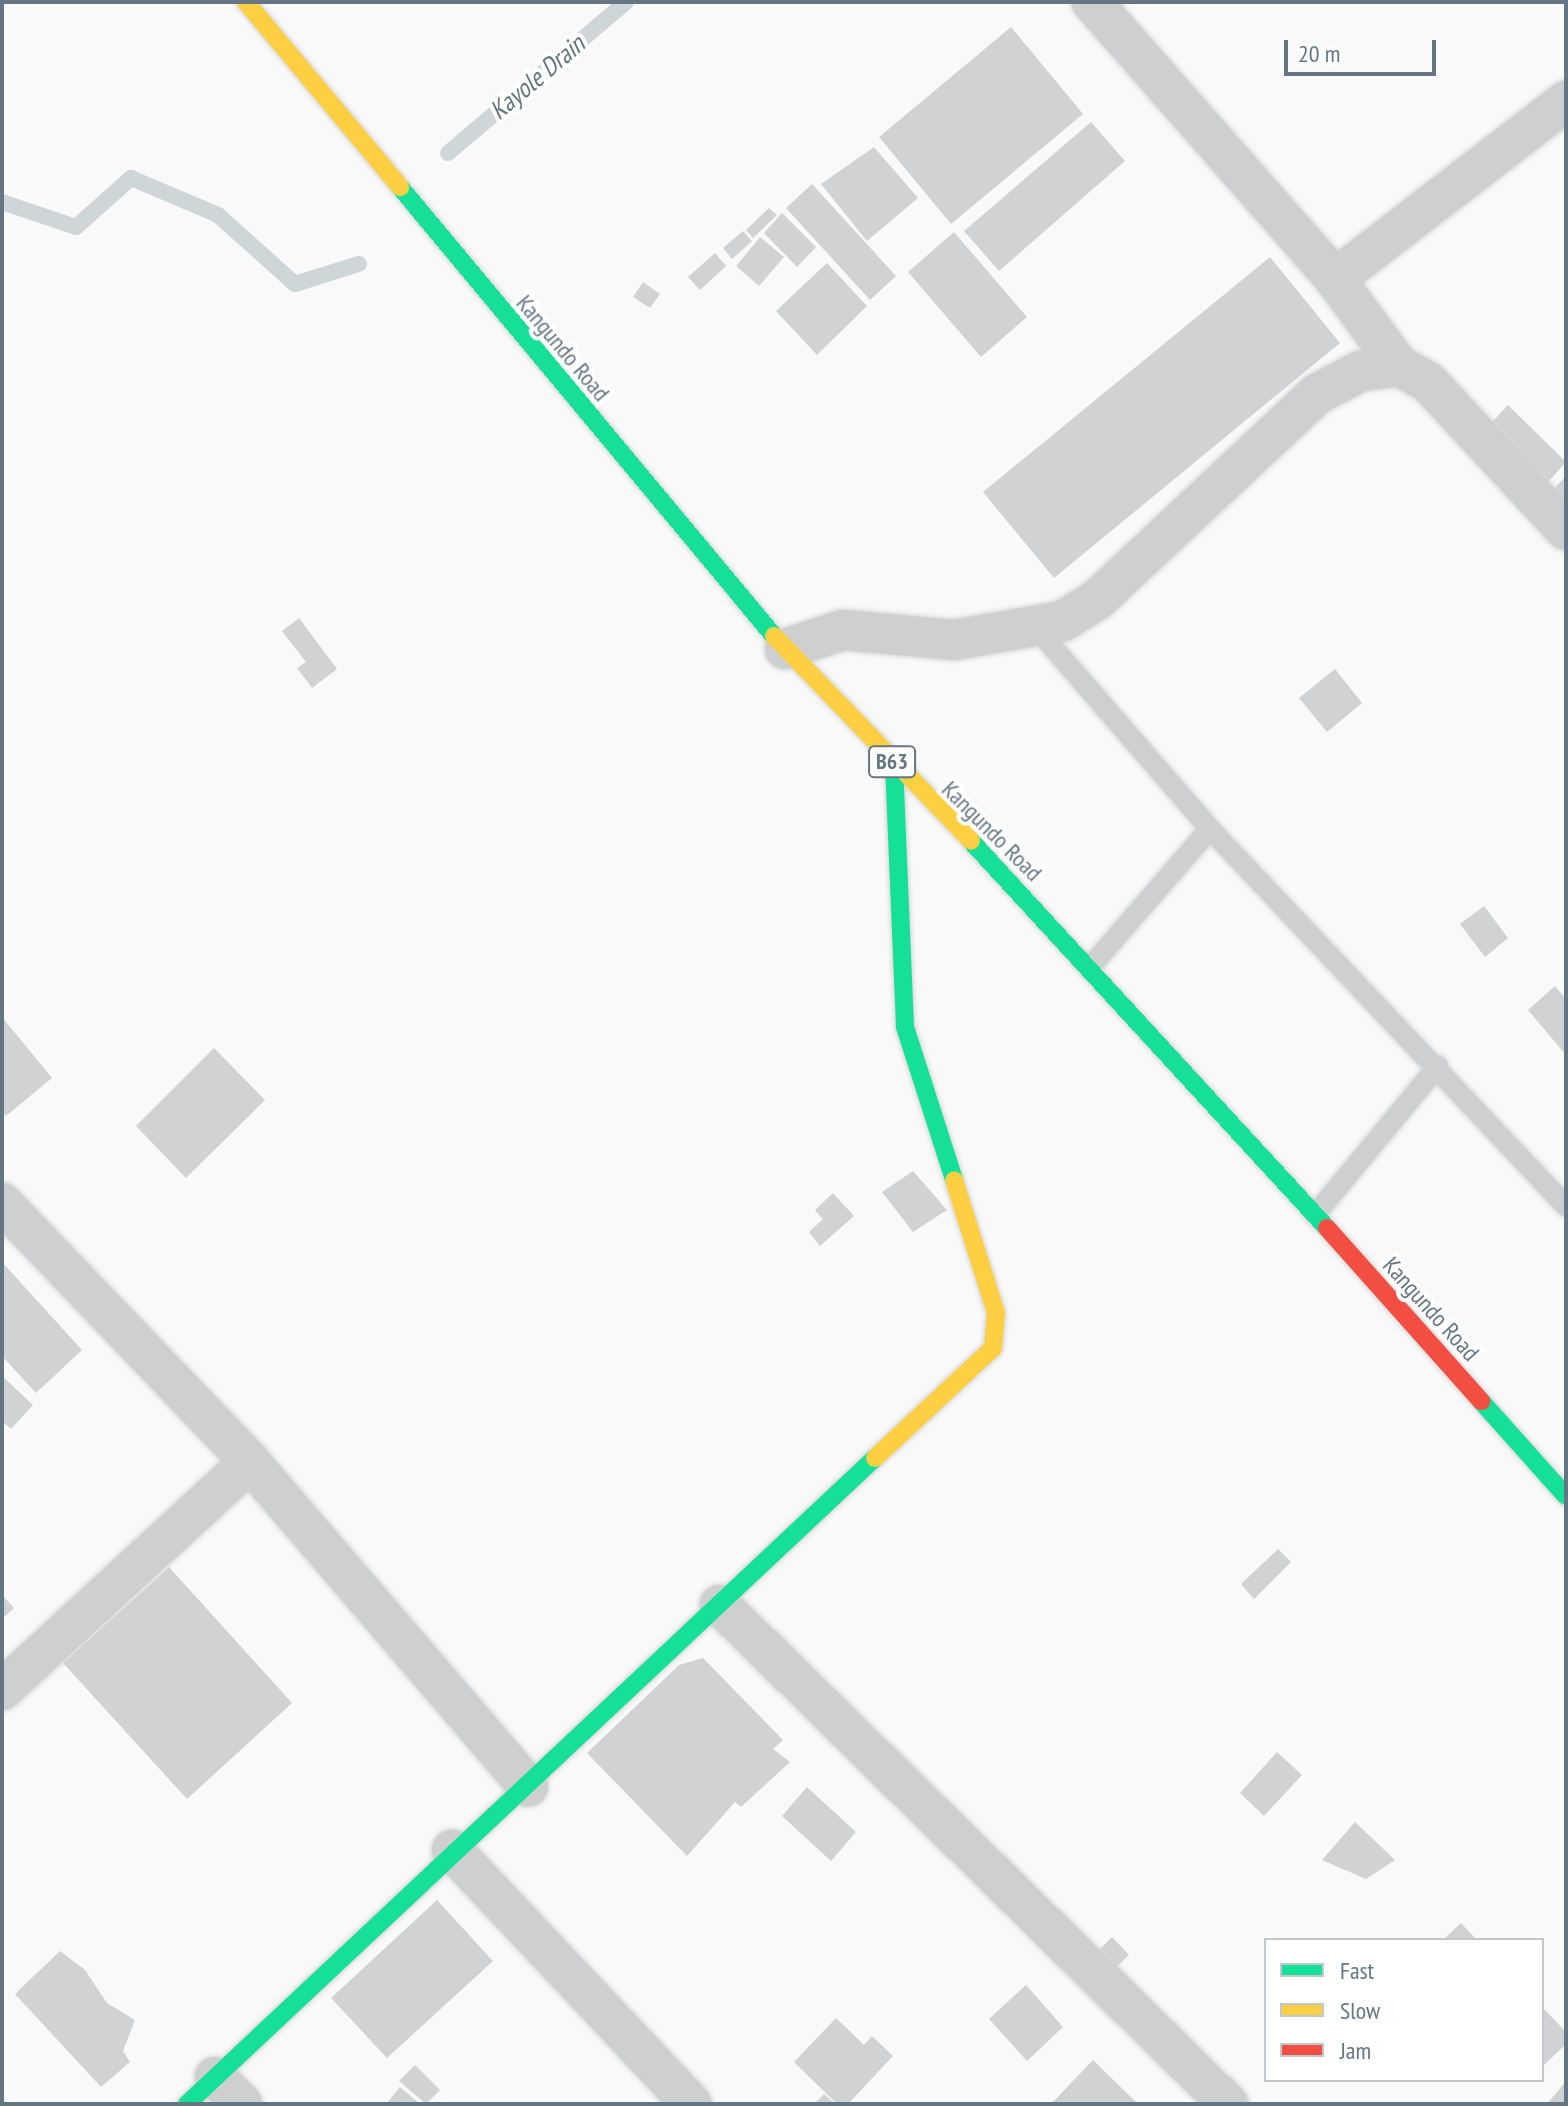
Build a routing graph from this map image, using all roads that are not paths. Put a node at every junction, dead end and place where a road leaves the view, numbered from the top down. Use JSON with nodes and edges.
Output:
{"nodes":[{"id":1,"x":246,"y":2,"type":"edge"},
{"id":2,"x":1092,"y":2,"type":"edge"},
{"id":3,"x":1566,"y":101,"type":"edge"},
{"id":4,"x":1335,"y":279,"type":"junction"},
{"id":5,"x":1399,"y":366,"type":"junction"},
{"id":6,"x":1566,"y":530,"type":"edge"},
{"id":7,"x":1036,"y":628,"type":"junction"},
{"id":8,"x":785,"y":649,"type":"junction"},
{"id":9,"x":894,"y":764,"type":"junction"},
{"id":10,"x":1210,"y":829,"type":"junction"},
{"id":11,"x":1092,"y":965,"type":"junction"},
{"id":12,"x":1438,"y":1066,"type":"junction"},
{"id":13,"x":2,"y":1204,"type":"edge"},
{"id":14,"x":1566,"y":1206,"type":"edge"},
{"id":15,"x":1315,"y":1215,"type":"junction"},
{"id":16,"x":250,"y":1462,"type":"junction"},
{"id":17,"x":1566,"y":1496,"type":"edge"},
{"id":18,"x":720,"y":1605,"type":"junction"},
{"id":19,"x":2,"y":1690,"type":"edge"},
{"id":20,"x":528,"y":1786,"type":"junction"},
{"id":21,"x":452,"y":1850,"type":"junction"},
{"id":22,"x":229,"y":2091,"type":"edge"},
{"id":23,"x":187,"y":2104,"type":"edge"},
{"id":24,"x":691,"y":2104,"type":"edge"},
{"id":25,"x":1228,"y":2104,"type":"edge"}],
"edges":[{"from":1,"to":8,"type":"main road","name":"Kangundo Road","number":"B63"},
{"from":2,"to":4,"type":"street"},
{"from":3,"to":4,"type":"street"},
{"from":4,"to":5,"type":"street"},
{"from":5,"to":6,"type":"street"},
{"from":5,"to":7,"type":"street"},
{"from":7,"to":8,"type":"street"},
{"from":7,"to":10,"type":"lane"},
{"from":8,"to":9,"type":"main road","name":"Kangundo Road","number":"B63"},
{"from":9,"to":11,"type":"main road","name":"Kangundo Road","number":"B63"},
{"from":9,"to":18,"type":"main road"},
{"from":10,"to":11,"type":"lane"},
{"from":10,"to":12,"type":"lane"},
{"from":11,"to":15,"type":"main road","name":"Kangundo Road","number":"B63"},
{"from":12,"to":14,"type":"lane"},
{"from":12,"to":15,"type":"lane"},
{"from":13,"to":16,"type":"street"},
{"from":15,"to":17,"type":"main road","name":"Kangundo Road","number":"B63"},
{"from":16,"to":19,"type":"street"},
{"from":16,"to":20,"type":"street"},
{"from":18,"to":20,"type":"main road"},
{"from":18,"to":25,"type":"street"},
{"from":20,"to":21,"type":"main road"},
{"from":21,"to":22,"type":"main road"},
{"from":21,"to":24,"type":"street"},
{"from":22,"to":23,"type":"main road"}]}
